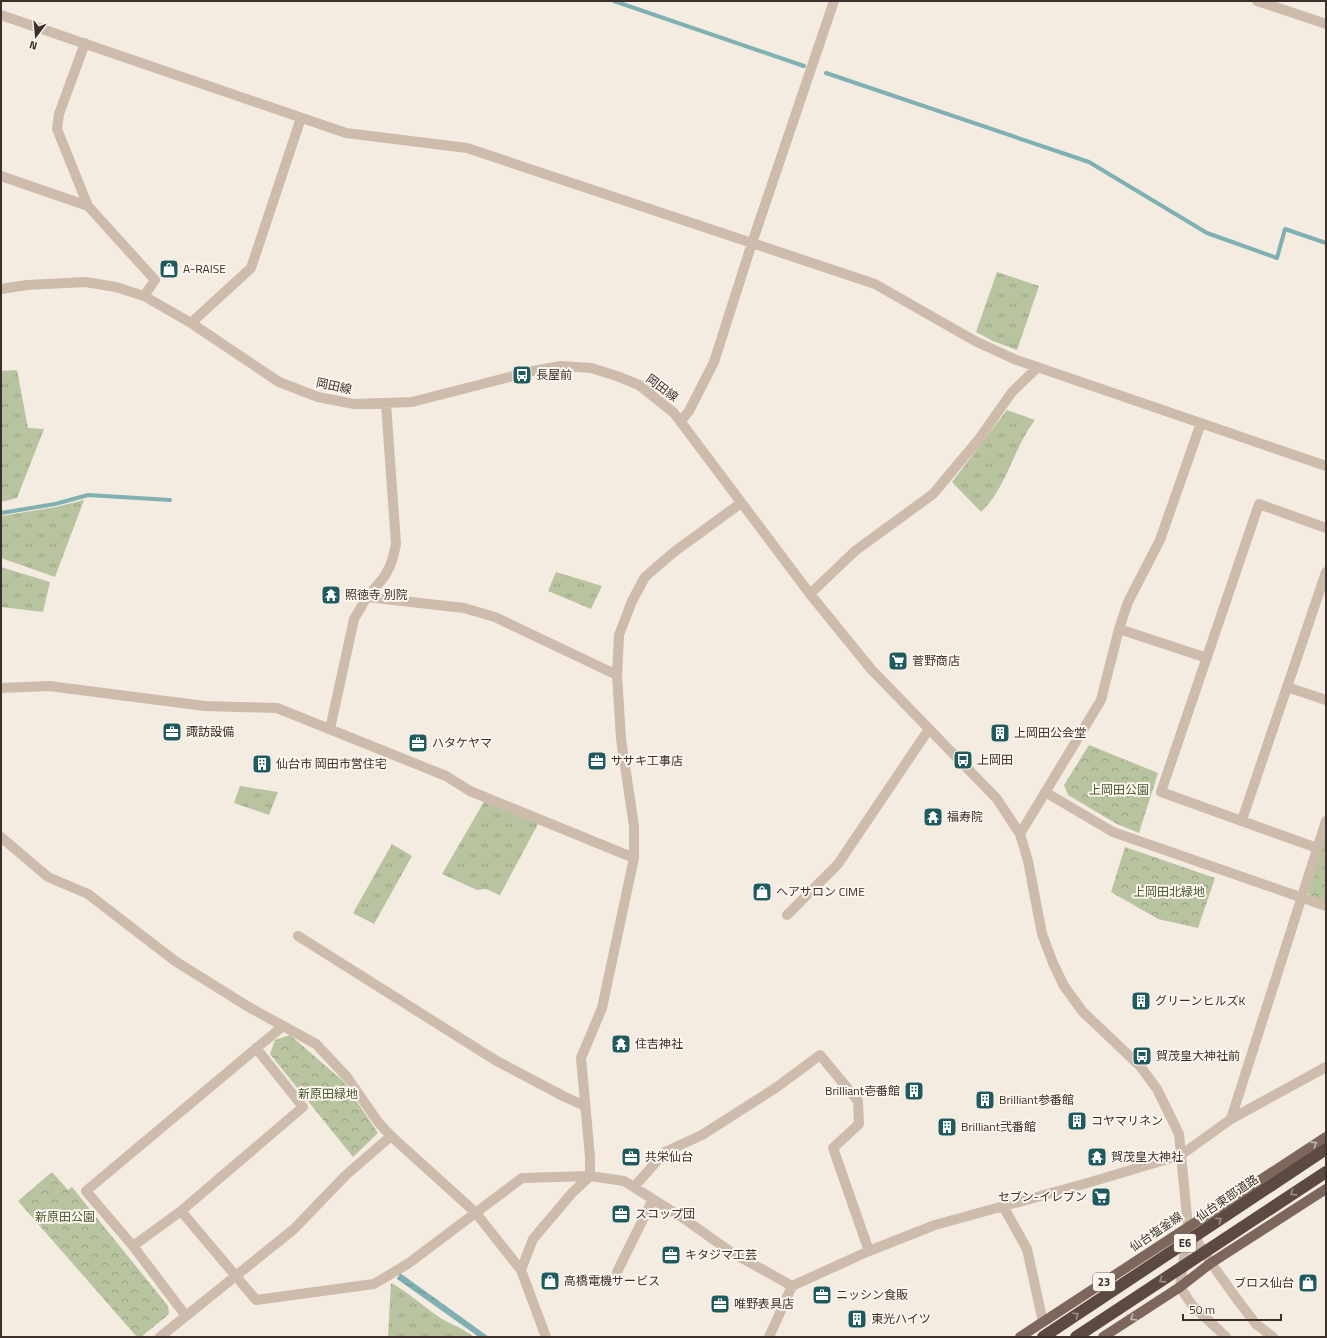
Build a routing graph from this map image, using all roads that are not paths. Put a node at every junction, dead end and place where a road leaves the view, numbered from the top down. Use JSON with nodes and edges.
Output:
{"nodes":[{"id":1,"x":834,"y":1,"type":"edge"},
{"id":2,"x":1257,"y":1,"type":"edge"},
{"id":3,"x":1,"y":15,"type":"edge"},
{"id":4,"x":1326,"y":24,"type":"edge"},
{"id":5,"x":85,"y":43,"type":"junction"},
{"id":6,"x":301,"y":118,"type":"junction"},
{"id":7,"x":1,"y":176,"type":"edge"},
{"id":8,"x":88,"y":206,"type":"junction"},
{"id":9,"x":752,"y":243,"type":"junction"},
{"id":10,"x":1,"y":289,"type":"edge"},
{"id":11,"x":144,"y":296,"type":"junction"},
{"id":12,"x":191,"y":323,"type":"junction"},
{"id":13,"x":1038,"y":367,"type":"junction"},
{"id":14,"x":386,"y":404,"type":"junction"},
{"id":15,"x":681,"y":421,"type":"junction"},
{"id":16,"x":1201,"y":423,"type":"junction"},
{"id":17,"x":1326,"y":466,"type":"edge"},
{"id":18,"x":741,"y":503,"type":"junction"},
{"id":19,"x":1326,"y":528,"type":"edge"},
{"id":20,"x":1326,"y":572,"type":"edge"},
{"id":21,"x":810,"y":594,"type":"junction"},
{"id":22,"x":367,"y":597,"type":"junction"},
{"id":23,"x":1119,"y":629,"type":"junction"},
{"id":24,"x":1207,"y":658,"type":"junction"},
{"id":25,"x":617,"y":675,"type":"junction"},
{"id":26,"x":1287,"y":687,"type":"junction"},
{"id":27,"x":1,"y":688,"type":"edge"},
{"id":28,"x":1326,"y":700,"type":"edge"},
{"id":29,"x":330,"y":729,"type":"junction"},
{"id":30,"x":929,"y":729,"type":"junction"},
{"id":31,"x":1044,"y":792,"type":"junction"},
{"id":32,"x":1242,"y":820,"type":"junction"},
{"id":33,"x":1326,"y":821,"type":"edge"},
{"id":34,"x":1020,"y":834,"type":"junction"},
{"id":35,"x":1,"y":837,"type":"edge"},
{"id":36,"x":1317,"y":848,"type":"junction"},
{"id":37,"x":634,"y":858,"type":"junction"},
{"id":38,"x":1302,"y":898,"type":"junction"},
{"id":39,"x":1326,"y":906,"type":"edge"},
{"id":40,"x":787,"y":915,"type":"dead end"},
{"id":41,"x":298,"y":936,"type":"dead end"},
{"id":42,"x":283,"y":1026,"type":"junction"},
{"id":43,"x":256,"y":1048,"type":"junction"},
{"id":44,"x":1326,"y":1067,"type":"edge"},
{"id":45,"x":585,"y":1106,"type":"junction"},
{"id":46,"x":1231,"y":1119,"type":"junction"},
{"id":47,"x":391,"y":1136,"type":"junction"},
{"id":48,"x":1326,"y":1137,"type":"edge"},
{"id":49,"x":1326,"y":1149,"type":"edge"},
{"id":50,"x":1181,"y":1155,"type":"junction"},
{"id":51,"x":1326,"y":1172,"type":"edge"},
{"id":52,"x":590,"y":1176,"type":"junction"},
{"id":53,"x":634,"y":1186,"type":"junction"},
{"id":54,"x":1326,"y":1189,"type":"edge"},
{"id":55,"x":653,"y":1199,"type":"junction"},
{"id":56,"x":1003,"y":1206,"type":"junction"},
{"id":57,"x":181,"y":1211,"type":"junction"},
{"id":58,"x":475,"y":1212,"type":"junction"},
{"id":59,"x":1188,"y":1227,"type":"junction"},
{"id":60,"x":133,"y":1246,"type":"junction"},
{"id":61,"x":869,"y":1251,"type":"junction"},
{"id":62,"x":1211,"y":1263,"type":"junction"},
{"id":63,"x":521,"y":1270,"type":"junction"},
{"id":64,"x":617,"y":1272,"type":"dead end"},
{"id":65,"x":236,"y":1275,"type":"junction"},
{"id":66,"x":792,"y":1286,"type":"junction"},
{"id":67,"x":1180,"y":1287,"type":"junction"},
{"id":68,"x":186,"y":1316,"type":"junction"},
{"id":69,"x":1043,"y":1322,"type":"junction"},
{"id":70,"x":160,"y":1337,"type":"edge"},
{"id":71,"x":546,"y":1337,"type":"edge"},
{"id":72,"x":769,"y":1337,"type":"edge"},
{"id":73,"x":1020,"y":1337,"type":"edge"},
{"id":74,"x":1043,"y":1337,"type":"edge"},
{"id":75,"x":1076,"y":1337,"type":"edge"},
{"id":76,"x":1103,"y":1337,"type":"edge"},
{"id":77,"x":1226,"y":1337,"type":"edge"},
{"id":78,"x":1273,"y":1337,"type":"edge"}],
"edges":[{"from":1,"to":9,"type":"street"},
{"from":2,"to":4,"type":"street"},
{"from":3,"to":5,"type":"street"},
{"from":5,"to":6,"type":"street"},
{"from":5,"to":8,"type":"street"},
{"from":6,"to":9,"type":"street"},
{"from":6,"to":12,"type":"street"},
{"from":7,"to":8,"type":"street"},
{"from":8,"to":11,"type":"street"},
{"from":9,"to":13,"type":"street"},
{"from":9,"to":15,"type":"street"},
{"from":10,"to":11,"type":"street","name":"岡田線"},
{"from":11,"to":12,"type":"street","name":"岡田線"},
{"from":12,"to":14,"type":"street","name":"岡田線"},
{"from":13,"to":16,"type":"street"},
{"from":13,"to":21,"type":"street"},
{"from":14,"to":15,"type":"street","name":"岡田線"},
{"from":14,"to":22,"type":"street"},
{"from":15,"to":18,"type":"street","name":"岡田線"},
{"from":16,"to":17,"type":"street"},
{"from":16,"to":23,"type":"street"},
{"from":18,"to":21,"type":"street","name":"岡田線"},
{"from":18,"to":25,"type":"street"},
{"from":19,"to":24,"type":"street"},
{"from":20,"to":26,"type":"street"},
{"from":21,"to":30,"type":"street","name":"岡田線"},
{"from":22,"to":25,"type":"street"},
{"from":22,"to":29,"type":"street"},
{"from":23,"to":24,"type":"street"},
{"from":23,"to":31,"type":"street"},
{"from":24,"to":32,"type":"street"},
{"from":25,"to":37,"type":"street"},
{"from":26,"to":28,"type":"street"},
{"from":26,"to":32,"type":"street"},
{"from":27,"to":29,"type":"street"},
{"from":29,"to":37,"type":"street"},
{"from":30,"to":34,"type":"street","name":"岡田線"},
{"from":30,"to":40,"type":"street"},
{"from":31,"to":34,"type":"street"},
{"from":31,"to":38,"type":"street"},
{"from":32,"to":36,"type":"street"},
{"from":33,"to":36,"type":"street"},
{"from":34,"to":50,"type":"street","name":"岡田線"},
{"from":35,"to":42,"type":"street"},
{"from":36,"to":38,"type":"street"},
{"from":37,"to":45,"type":"street"},
{"from":38,"to":39,"type":"street"},
{"from":38,"to":46,"type":"street"},
{"from":41,"to":45,"type":"street"},
{"from":42,"to":43,"type":"street"},
{"from":42,"to":47,"type":"street"},
{"from":43,"to":57,"type":"street"},
{"from":43,"to":60,"type":"street"},
{"from":44,"to":46,"type":"street"},
{"from":45,"to":52,"type":"street"},
{"from":46,"to":50,"type":"street"},
{"from":47,"to":58,"type":"street"},
{"from":47,"to":65,"type":"street"},
{"from":59,"to":48,"type":"main road","name":"仙台塩釜線","number":"23","one_way":true},
{"from":74,"to":49,"type":"highway","name":"仙台東部道路","number":"E6","one_way":true},
{"from":50,"to":56,"type":"street"},
{"from":50,"to":59,"type":"street","name":"岡田線"},
{"from":51,"to":75,"type":"highway","number":"E6","one_way":true},
{"from":52,"to":53,"type":"street"},
{"from":52,"to":58,"type":"street"},
{"from":52,"to":63,"type":"street"},
{"from":53,"to":55,"type":"street"},
{"from":53,"to":61,"type":"street"},
{"from":54,"to":62,"type":"main road"},
{"from":55,"to":64,"type":"street"},
{"from":55,"to":66,"type":"street"},
{"from":56,"to":61,"type":"street"},
{"from":56,"to":69,"type":"street"},
{"from":57,"to":60,"type":"street"},
{"from":57,"to":65,"type":"street"},
{"from":58,"to":63,"type":"street"},
{"from":58,"to":65,"type":"street"},
{"from":59,"to":62,"type":"street"},
{"from":59,"to":67,"type":"street"},
{"from":59,"to":69,"type":"main road","name":"仙台塩釜線","number":"23"},
{"from":60,"to":68,"type":"street"},
{"from":61,"to":66,"type":"street"},
{"from":62,"to":67,"type":"main road"},
{"from":62,"to":78,"type":"street"},
{"from":63,"to":71,"type":"street"},
{"from":65,"to":68,"type":"street"},
{"from":66,"to":72,"type":"street"},
{"from":67,"to":76,"type":"main road","one_way":true},
{"from":67,"to":77,"type":"street"},
{"from":68,"to":70,"type":"street"},
{"from":69,"to":73,"type":"main road","name":"仙台塩釜線","number":"23"}]}
